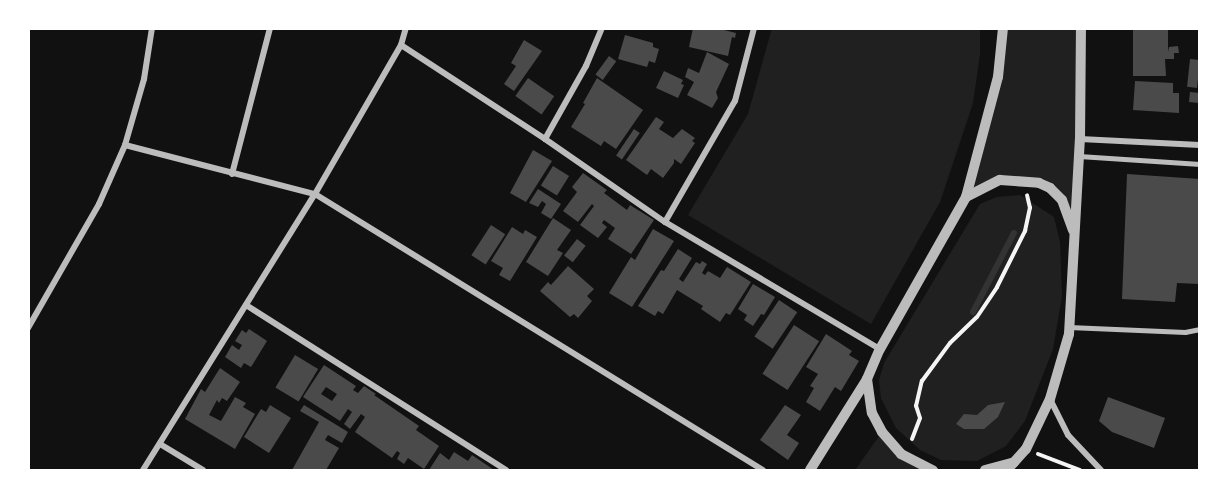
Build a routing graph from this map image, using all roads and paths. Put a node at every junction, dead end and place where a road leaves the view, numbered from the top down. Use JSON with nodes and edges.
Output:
{"nodes":[{"id":1,"x":152,"y":28,"type":"edge"},
{"id":2,"x":270,"y":28,"type":"edge"},
{"id":3,"x":406,"y":28,"type":"edge"},
{"id":4,"x":602,"y":28,"type":"edge"},
{"id":5,"x":754,"y":28,"type":"edge"},
{"id":6,"x":1003,"y":28,"type":"edge"},
{"id":7,"x":1081,"y":28,"type":"edge"},
{"id":8,"x":401,"y":45,"type":"junction"},
{"id":9,"x":545,"y":138,"type":"junction"},
{"id":10,"x":1080,"y":139,"type":"junction"},
{"id":11,"x":125,"y":145,"type":"junction"},
{"id":12,"x":1200,"y":145,"type":"edge"},
{"id":13,"x":1079,"y":156,"type":"junction"},
{"id":14,"x":1200,"y":164,"type":"edge"},
{"id":15,"x":232,"y":174,"type":"junction"},
{"id":16,"x":315,"y":194,"type":"junction"},
{"id":17,"x":1026,"y":194,"type":"dead end"},
{"id":18,"x":966,"y":197,"type":"junction"},
{"id":19,"x":665,"y":222,"type":"junction"},
{"id":20,"x":1075,"y":236,"type":"junction"},
{"id":21,"x":246,"y":305,"type":"junction"},
{"id":22,"x":1069,"y":327,"type":"junction"},
{"id":23,"x":28,"y":328,"type":"edge"},
{"id":24,"x":1200,"y":330,"type":"edge"},
{"id":25,"x":880,"y":349,"type":"junction"},
{"id":26,"x":867,"y":379,"type":"junction"},
{"id":27,"x":1050,"y":399,"type":"junction"},
{"id":28,"x":912,"y":439,"type":"dead end"},
{"id":29,"x":159,"y":444,"type":"junction"},
{"id":30,"x":1026,"y":449,"type":"junction"},
{"id":31,"x":1011,"y":466,"type":"edge"},
{"id":32,"x":143,"y":471,"type":"edge"},
{"id":33,"x":203,"y":471,"type":"edge"},
{"id":34,"x":506,"y":471,"type":"edge"},
{"id":35,"x":763,"y":471,"type":"edge"},
{"id":36,"x":810,"y":471,"type":"edge"},
{"id":37,"x":933,"y":471,"type":"edge"},
{"id":38,"x":986,"y":471,"type":"edge"},
{"id":39,"x":1080,"y":471,"type":"edge"},
{"id":40,"x":1101,"y":471,"type":"edge"}],
"edges":[{"from":1,"to":11,"type":"street"},
{"from":2,"to":15,"type":"street"},
{"from":3,"to":8,"type":"street"},
{"from":4,"to":9,"type":"street"},
{"from":5,"to":19,"type":"street"},
{"from":6,"to":18,"type":"street"},
{"from":7,"to":10,"type":"street"},
{"from":8,"to":9,"type":"street"},
{"from":8,"to":16,"type":"street"},
{"from":9,"to":19,"type":"street"},
{"from":10,"to":12,"type":"street"},
{"from":10,"to":13,"type":"street"},
{"from":11,"to":15,"type":"street"},
{"from":11,"to":23,"type":"street"},
{"from":13,"to":14,"type":"lane"},
{"from":13,"to":20,"type":"street"},
{"from":15,"to":16,"type":"street"},
{"from":16,"to":21,"type":"street"},
{"from":16,"to":35,"type":"street"},
{"from":17,"to":28,"type":"path"},
{"from":18,"to":20,"type":"street"},
{"from":18,"to":25,"type":"street"},
{"from":19,"to":25,"type":"street"},
{"from":20,"to":22,"type":"street"},
{"from":21,"to":29,"type":"street"},
{"from":21,"to":34,"type":"street"},
{"from":22,"to":24,"type":"lane"},
{"from":22,"to":27,"type":"street"},
{"from":25,"to":26,"type":"street"},
{"from":26,"to":36,"type":"street"},
{"from":26,"to":37,"type":"street"},
{"from":27,"to":30,"type":"street"},
{"from":27,"to":40,"type":"street"},
{"from":29,"to":32,"type":"street"},
{"from":29,"to":33,"type":"street"},
{"from":30,"to":31,"type":"street"},
{"from":30,"to":39,"type":"path"},
{"from":31,"to":38,"type":"street"}]}
